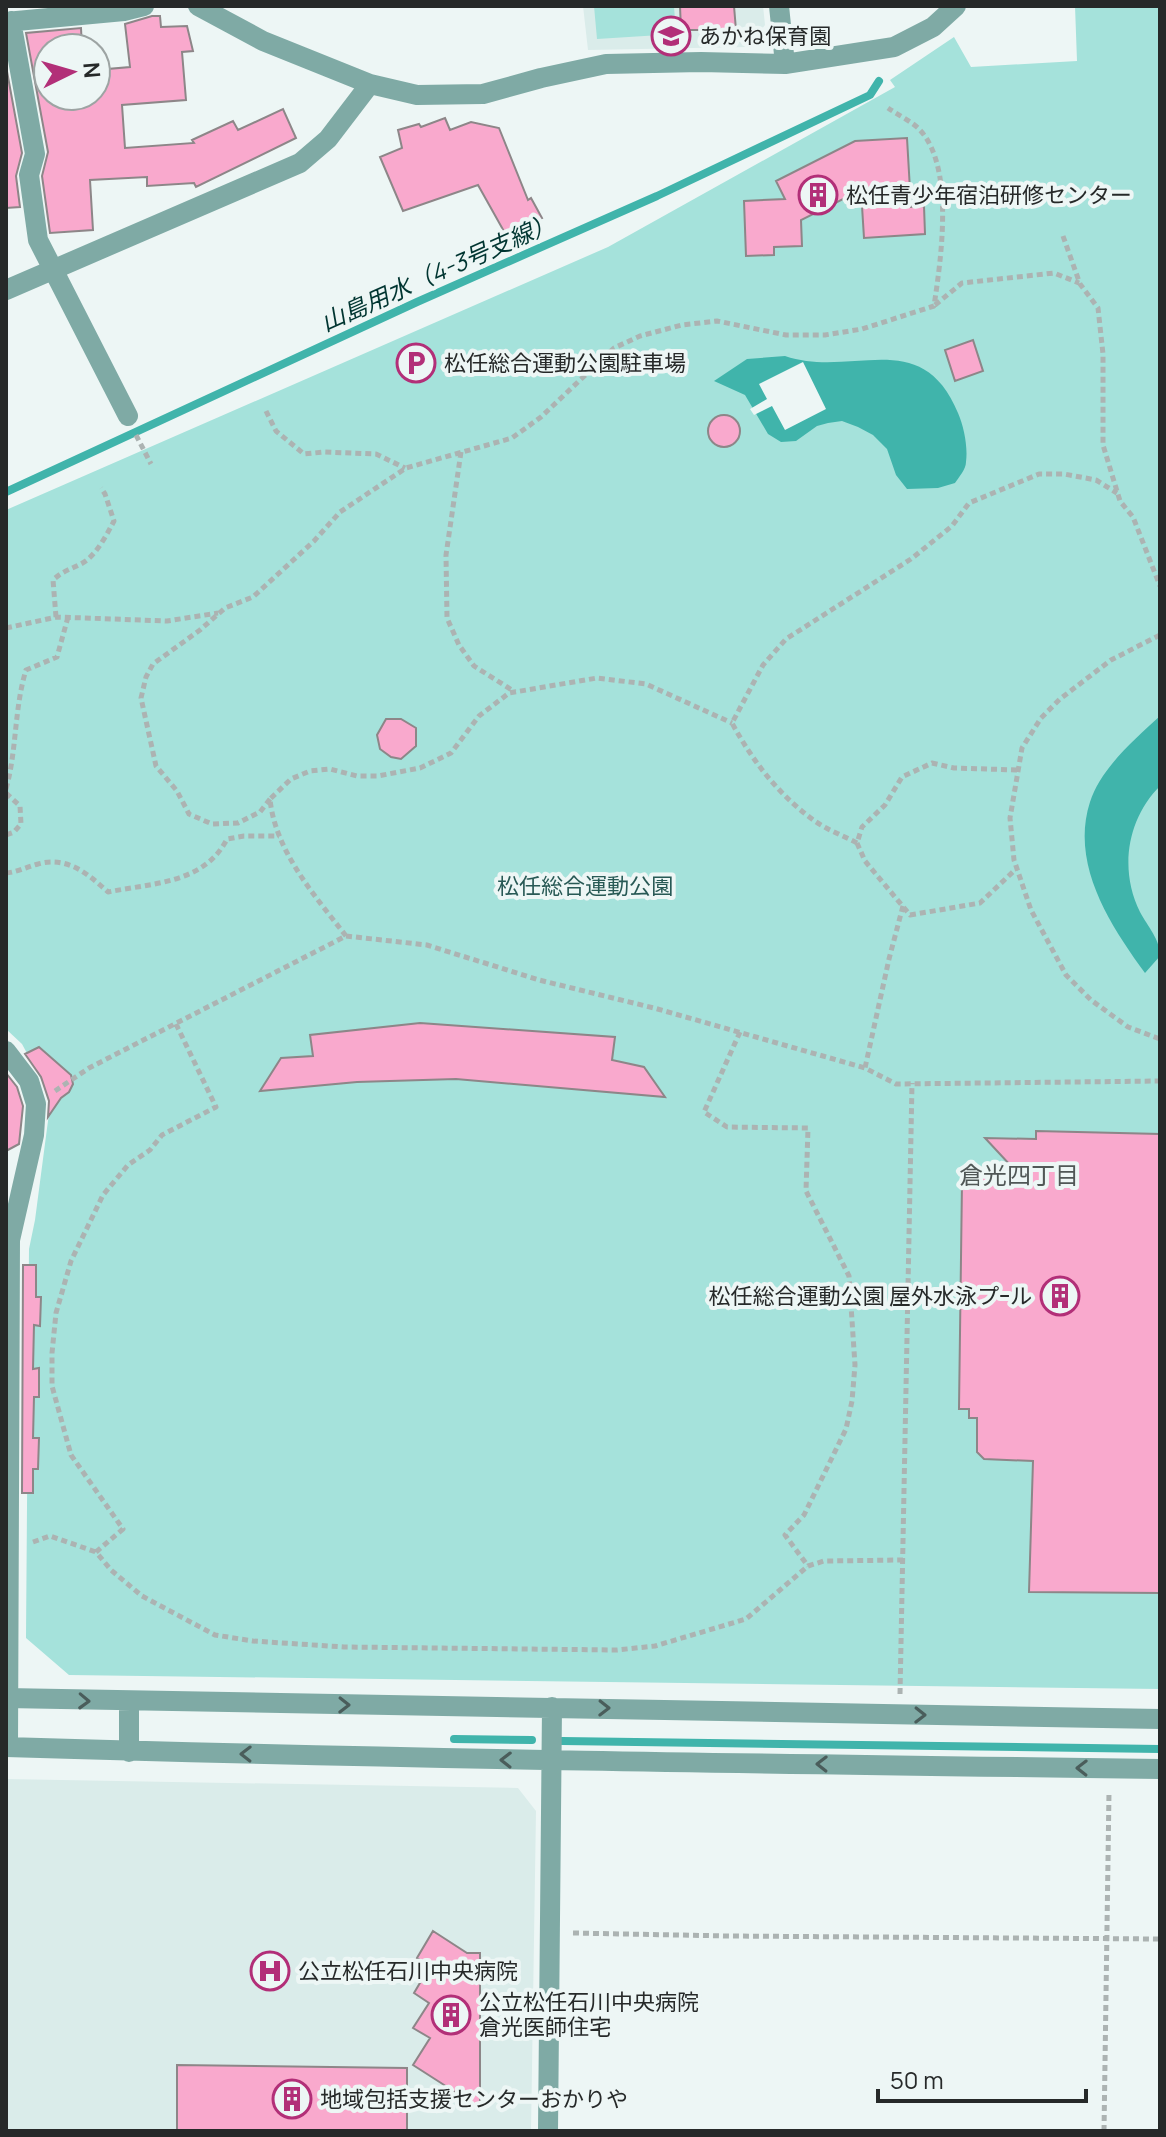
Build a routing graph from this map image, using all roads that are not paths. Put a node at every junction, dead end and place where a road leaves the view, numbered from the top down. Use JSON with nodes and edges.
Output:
{"nodes":[{"id":1,"x":144,"y":6,"type":"edge"},
{"id":2,"x":198,"y":6,"type":"edge"},
{"id":3,"x":779,"y":6,"type":"edge"},
{"id":4,"x":956,"y":6,"type":"edge"},
{"id":5,"x":8,"y":22,"type":"edge"},
{"id":6,"x":785,"y":64,"type":"junction"},
{"id":7,"x":370,"y":84,"type":"junction"},
{"id":8,"x":54,"y":271,"type":"junction"},
{"id":9,"x":6,"y":290,"type":"edge"},
{"id":10,"x":128,"y":416,"type":"dead end"},
{"id":11,"x":6,"y":1051,"type":"edge"},
{"id":12,"x":7,"y":1549,"type":"edge"},
{"id":13,"x":8,"y":1698,"type":"edge"},
{"id":14,"x":129,"y":1702,"type":"junction"},
{"id":15,"x":552,"y":1707,"type":"junction"},
{"id":16,"x":1160,"y":1719,"type":"edge"},
{"id":17,"x":7,"y":1747,"type":"edge"},
{"id":18,"x":129,"y":1752,"type":"junction"},
{"id":19,"x":550,"y":1761,"type":"junction"},
{"id":20,"x":1160,"y":1769,"type":"edge"},
{"id":21,"x":548,"y":2131,"type":"edge"}],
"edges":[{"from":1,"to":5,"type":"street"},
{"from":2,"to":7,"type":"street"},
{"from":3,"to":6,"type":"street"},
{"from":4,"to":6,"type":"street"},
{"from":5,"to":8,"type":"street"},
{"from":6,"to":7,"type":"street"},
{"from":7,"to":8,"type":"street"},
{"from":8,"to":9,"type":"street"},
{"from":8,"to":10,"type":"street"},
{"from":11,"to":12,"type":"street"},
{"from":12,"to":13,"type":"street"},
{"from":13,"to":14,"type":"street","one_way":true},
{"from":13,"to":17,"type":"street"},
{"from":14,"to":15,"type":"street","one_way":true},
{"from":14,"to":18,"type":"street"},
{"from":15,"to":16,"type":"street","one_way":true},
{"from":15,"to":19,"type":"street"},
{"from":17,"to":18,"type":"street"},
{"from":19,"to":18,"type":"street","one_way":true},
{"from":20,"to":19,"type":"street","one_way":true},
{"from":19,"to":21,"type":"street"}]}
